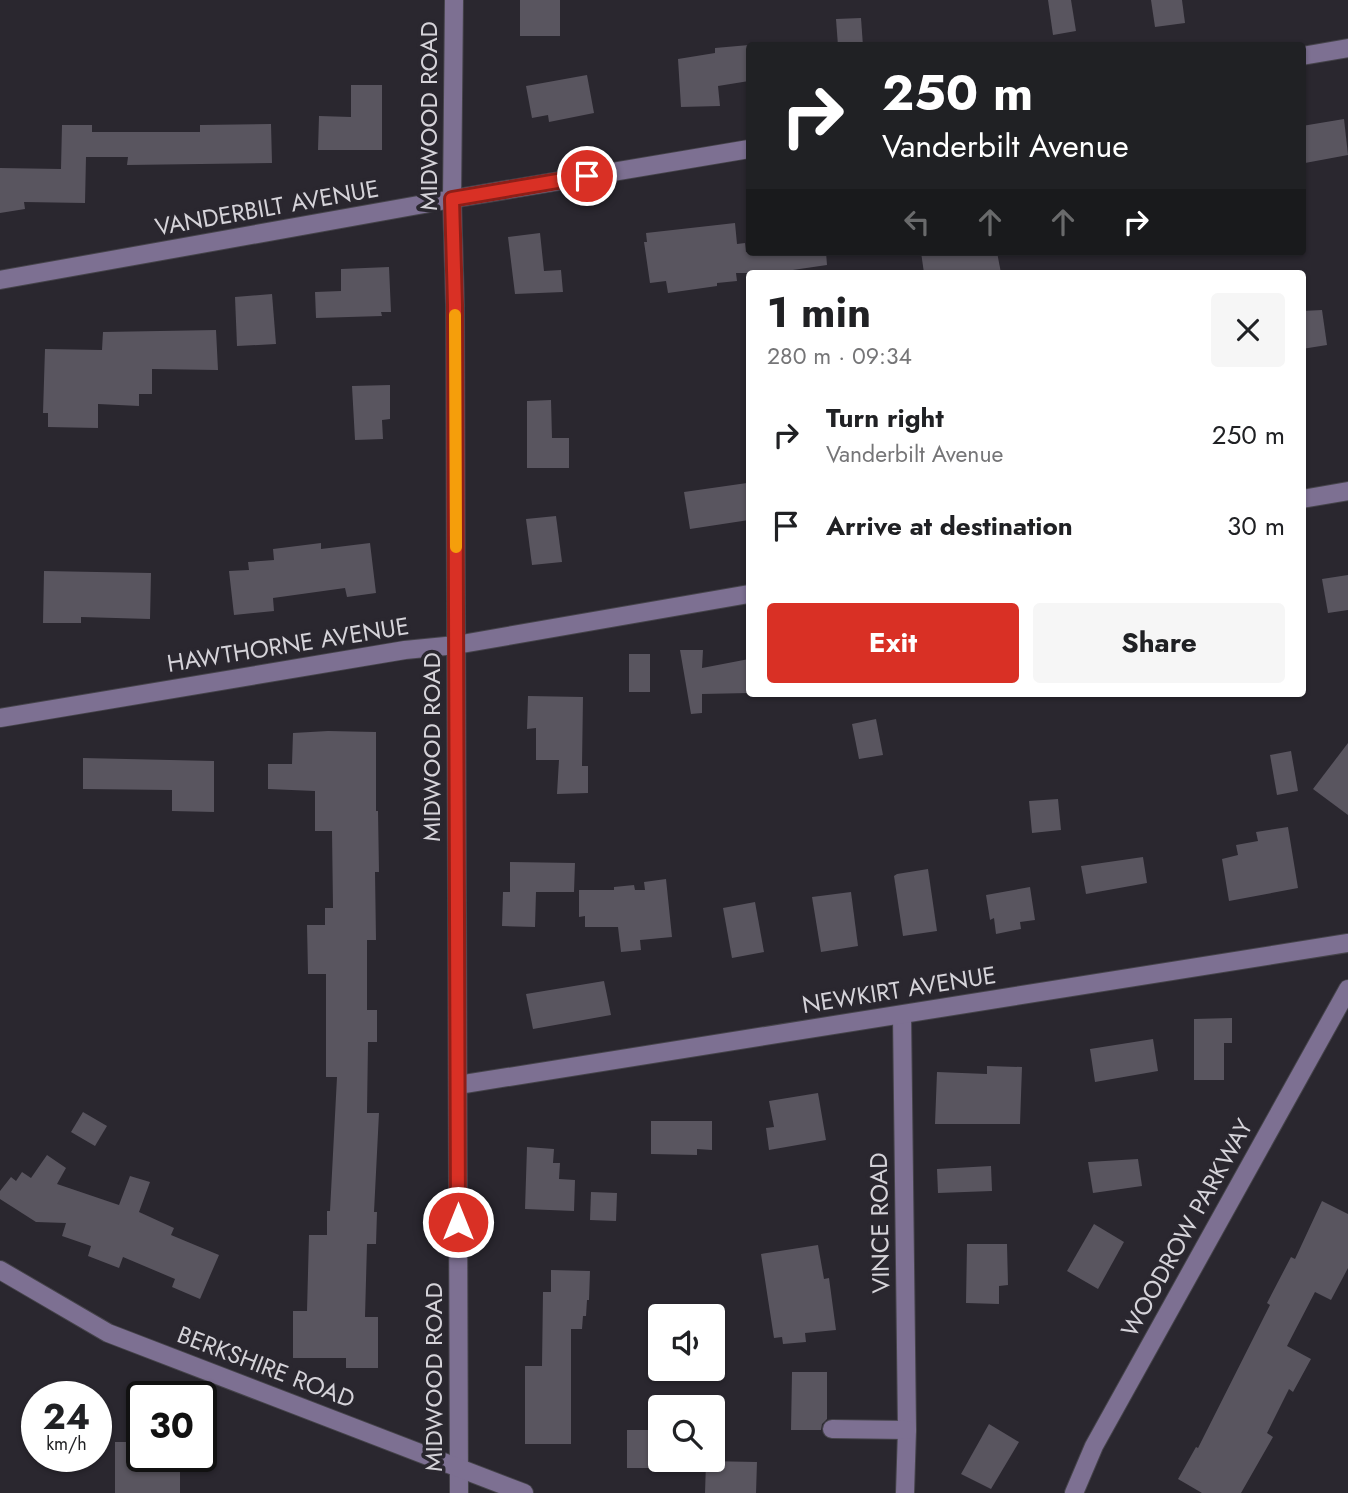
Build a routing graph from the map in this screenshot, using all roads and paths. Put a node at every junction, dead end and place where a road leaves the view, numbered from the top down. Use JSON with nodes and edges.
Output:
{"nodes":[{"id":1,"x":454,"y":0,"type":"edge"},
{"id":2,"x":1348,"y":48,"type":"edge"},
{"id":3,"x":1306,"y":55,"type":"edge"},
{"id":4,"x":746,"y":150,"type":"edge"},
{"id":5,"x":452,"y":199,"type":"junction"},
{"id":6,"x":0,"y":280,"type":"edge"},
{"id":7,"x":1348,"y":491,"type":"edge"},
{"id":8,"x":1306,"y":498,"type":"edge"},
{"id":9,"x":746,"y":595,"type":"edge"},
{"id":10,"x":456,"y":645,"type":"junction"},
{"id":11,"x":0,"y":718,"type":"edge"},
{"id":12,"x":1348,"y":943,"type":"edge"},
{"id":13,"x":1348,"y":989,"type":"edge"},
{"id":14,"x":902,"y":1015,"type":"junction"},
{"id":15,"x":458,"y":1085,"type":"junction"},
{"id":16,"x":0,"y":1270,"type":"edge"},
{"id":17,"x":832,"y":1429,"type":"dead end"},
{"id":18,"x":906,"y":1430,"type":"junction"},
{"id":19,"x":459,"y":1467,"type":"junction"},
{"id":20,"x":459,"y":1493,"type":"edge"},
{"id":21,"x":524,"y":1493,"type":"edge"},
{"id":22,"x":905,"y":1493,"type":"edge"},
{"id":23,"x":1074,"y":1493,"type":"edge"}],
"edges":[{"from":1,"to":5,"type":"street","name":"MIDWOOD ROAD"},
{"from":2,"to":3,"type":"street"},
{"from":4,"to":5,"type":"street","name":"VANDERBILT AVENUE"},
{"from":5,"to":6,"type":"street","name":"VANDERBILT AVENUE"},
{"from":5,"to":10,"type":"street","name":"MIDWOOD ROAD"},
{"from":7,"to":8,"type":"street"},
{"from":9,"to":10,"type":"street","name":"HAWTHORNE AVENUE"},
{"from":10,"to":11,"type":"street","name":"HAWTHORNE AVENUE"},
{"from":10,"to":15,"type":"street","name":"MIDWOOD ROAD"},
{"from":12,"to":14,"type":"street","name":"NEWKIRT AVENUE"},
{"from":13,"to":23,"type":"street","name":"WOODROW PARKWAY"},
{"from":14,"to":15,"type":"street","name":"NEWKIRT AVENUE"},
{"from":14,"to":18,"type":"street","name":"VINCE ROAD"},
{"from":15,"to":19,"type":"street","name":"MIDWOOD ROAD"},
{"from":16,"to":19,"type":"street","name":"BERKSHIRE ROAD"},
{"from":17,"to":18,"type":"street"},
{"from":18,"to":22,"type":"street","name":"VINCE ROAD"},
{"from":19,"to":20,"type":"street","name":"MIDWOOD ROAD"},
{"from":19,"to":21,"type":"street","name":"BERKSHIRE ROAD"}]}
